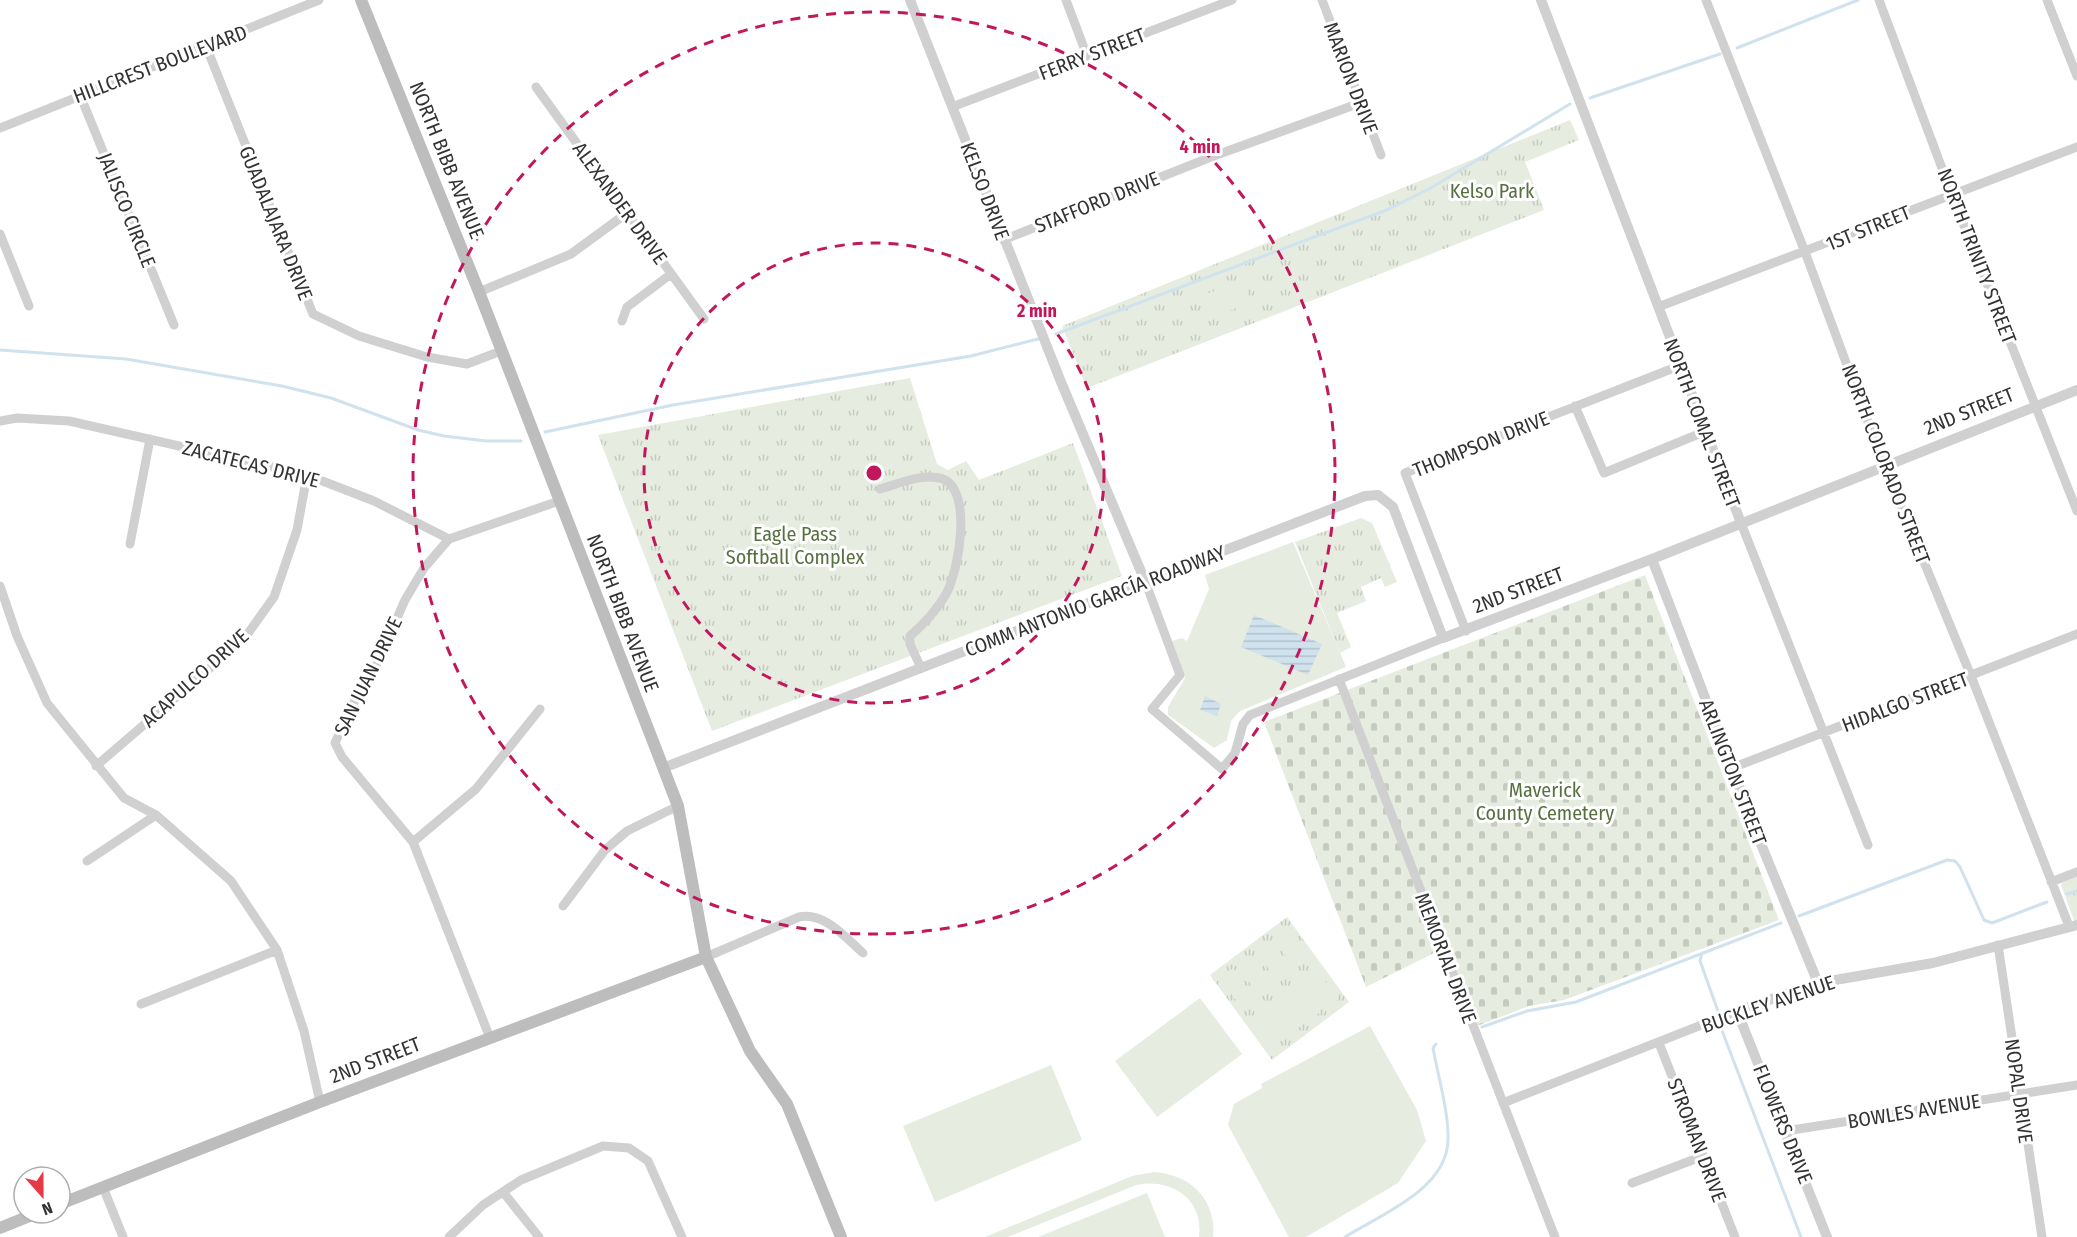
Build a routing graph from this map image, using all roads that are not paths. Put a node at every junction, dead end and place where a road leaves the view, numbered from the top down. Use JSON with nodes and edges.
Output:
{"nodes":[{"id":1,"x":319,"y":0,"type":"edge"},
{"id":2,"x":361,"y":0,"type":"edge"},
{"id":3,"x":910,"y":0,"type":"edge"},
{"id":4,"x":1066,"y":0,"type":"edge"},
{"id":5,"x":1232,"y":0,"type":"edge"},
{"id":6,"x":1322,"y":0,"type":"edge"},
{"id":7,"x":1540,"y":0,"type":"edge"},
{"id":8,"x":1707,"y":0,"type":"edge"},
{"id":9,"x":1879,"y":0,"type":"edge"},
{"id":10,"x":2047,"y":0,"type":"edge"},
{"id":11,"x":207,"y":46,"type":"junction"},
{"id":12,"x":1087,"y":56,"type":"junction"},
{"id":13,"x":2077,"y":76,"type":"edge"},
{"id":14,"x":536,"y":87,"type":"dead end"},
{"id":15,"x":80,"y":95,"type":"junction"},
{"id":16,"x":1360,"y":103,"type":"junction"},
{"id":17,"x":952,"y":107,"type":"junction"},
{"id":18,"x":0,"y":128,"type":"edge"},
{"id":19,"x":2077,"y":147,"type":"edge"},
{"id":20,"x":1381,"y":155,"type":"dead end"},
{"id":21,"x":1952,"y":195,"type":"junction"},
{"id":22,"x":627,"y":213,"type":"junction"},
{"id":23,"x":0,"y":234,"type":"edge"},
{"id":24,"x":1003,"y":240,"type":"junction"},
{"id":25,"x":1805,"y":252,"type":"junction"},
{"id":26,"x":671,"y":274,"type":"junction"},
{"id":27,"x":479,"y":292,"type":"junction"},
{"id":28,"x":29,"y":306,"type":"dead end"},
{"id":29,"x":1658,"y":307,"type":"junction"},
{"id":30,"x":704,"y":319,"type":"dead end"},
{"id":31,"x":622,"y":321,"type":"dead end"},
{"id":32,"x":174,"y":325,"type":"dead end"},
{"id":33,"x":501,"y":351,"type":"junction"},
{"id":34,"x":1679,"y":366,"type":"junction"},
{"id":35,"x":2077,"y":390,"type":"edge"},
{"id":36,"x":1575,"y":406,"type":"junction"},
{"id":37,"x":2036,"y":406,"type":"junction"},
{"id":38,"x":0,"y":421,"type":"edge"},
{"id":39,"x":1706,"y":431,"type":"junction"},
{"id":40,"x":150,"y":439,"type":"junction"},
{"id":41,"x":1884,"y":465,"type":"junction"},
{"id":42,"x":307,"y":475,"type":"junction"},
{"id":43,"x":880,"y":489,"type":"dead end"},
{"id":44,"x":559,"y":501,"type":"junction"},
{"id":45,"x":2077,"y":511,"type":"edge"},
{"id":46,"x":1741,"y":523,"type":"junction"},
{"id":47,"x":449,"y":539,"type":"junction"},
{"id":48,"x":130,"y":544,"type":"dead end"},
{"id":49,"x":1652,"y":559,"type":"junction"},
{"id":50,"x":1145,"y":581,"type":"junction"},
{"id":51,"x":0,"y":586,"type":"edge"},
{"id":52,"x":1466,"y":630,"type":"junction"},
{"id":53,"x":2077,"y":634,"type":"edge"},
{"id":54,"x":1443,"y":638,"type":"junction"},
{"id":55,"x":921,"y":668,"type":"junction"},
{"id":56,"x":1971,"y":676,"type":"junction"},
{"id":57,"x":1339,"y":679,"type":"junction"},
{"id":58,"x":540,"y":709,"type":"dead end"},
{"id":59,"x":1823,"y":733,"type":"junction"},
{"id":60,"x":96,"y":766,"type":"junction"},
{"id":61,"x":663,"y":768,"type":"junction"},
{"id":62,"x":1732,"y":768,"type":"junction"},
{"id":63,"x":678,"y":806,"type":"junction"},
{"id":64,"x":156,"y":815,"type":"junction"},
{"id":65,"x":413,"y":843,"type":"junction"},
{"id":66,"x":1868,"y":845,"type":"dead end"},
{"id":67,"x":87,"y":861,"type":"dead end"},
{"id":68,"x":2077,"y":872,"type":"edge"},
{"id":69,"x":2051,"y":882,"type":"junction"},
{"id":70,"x":563,"y":906,"type":"dead end"},
{"id":71,"x":2073,"y":926,"type":"edge"},
{"id":72,"x":1998,"y":945,"type":"junction"},
{"id":73,"x":277,"y":950,"type":"junction"},
{"id":74,"x":863,"y":953,"type":"dead end"},
{"id":75,"x":706,"y":957,"type":"junction"},
{"id":76,"x":1818,"y":983,"type":"junction"},
{"id":77,"x":141,"y":1005,"type":"dead end"},
{"id":78,"x":1737,"y":1011,"type":"junction"},
{"id":79,"x":489,"y":1038,"type":"junction"},
{"id":80,"x":1659,"y":1043,"type":"junction"},
{"id":81,"x":2077,"y":1085,"type":"edge"},
{"id":82,"x":2019,"y":1094,"type":"junction"},
{"id":83,"x":320,"y":1102,"type":"junction"},
{"id":84,"x":1503,"y":1103,"type":"junction"},
{"id":85,"x":1786,"y":1131,"type":"junction"},
{"id":86,"x":1703,"y":1156,"type":"junction"},
{"id":87,"x":1632,"y":1183,"type":"dead end"},
{"id":88,"x":103,"y":1187,"type":"junction"},
{"id":89,"x":503,"y":1192,"type":"junction"},
{"id":90,"x":72,"y":1199,"type":"edge"},
{"id":91,"x":123,"y":1237,"type":"edge"},
{"id":92,"x":449,"y":1237,"type":"edge"},
{"id":93,"x":539,"y":1237,"type":"edge"},
{"id":94,"x":682,"y":1237,"type":"edge"},
{"id":95,"x":841,"y":1237,"type":"edge"},
{"id":96,"x":1555,"y":1237,"type":"edge"},
{"id":97,"x":1735,"y":1237,"type":"edge"},
{"id":98,"x":1827,"y":1237,"type":"edge"},
{"id":99,"x":2042,"y":1237,"type":"edge"}],
"edges":[{"from":1,"to":11,"type":"street","name":"HILLCREST BOULEVARD"},
{"from":2,"to":27,"type":"main road","name":"NORTH BIBB AVENUE"},
{"from":3,"to":17,"type":"street","name":"KELSO DRIVE"},
{"from":4,"to":12,"type":"street"},
{"from":5,"to":12,"type":"street","name":"FERRY STREET"},
{"from":6,"to":16,"type":"street","name":"MARION DRIVE"},
{"from":7,"to":29,"type":"street","name":"NORTH COMAL STREET"},
{"from":8,"to":25,"type":"street","name":"NORTH COLORADO STREET"},
{"from":9,"to":21,"type":"street","name":"NORTH TRINITY STREET"},
{"from":10,"to":13,"type":"street"},
{"from":11,"to":15,"type":"street","name":"HILLCREST BOULEVARD"},
{"from":11,"to":33,"type":"street","name":"GUADALAJARA DRIVE"},
{"from":12,"to":17,"type":"street","name":"FERRY STREET"},
{"from":14,"to":22,"type":"street","name":"ALEXANDER DRIVE"},
{"from":15,"to":18,"type":"street","name":"HILLCREST BOULEVARD"},
{"from":15,"to":32,"type":"street","name":"JALISCO CIRCLE"},
{"from":16,"to":20,"type":"street","name":"MARION DRIVE"},
{"from":16,"to":24,"type":"street","name":"STAFFORD DRIVE"},
{"from":17,"to":24,"type":"street","name":"KELSO DRIVE"},
{"from":19,"to":21,"type":"street","name":"1ST STREET"},
{"from":21,"to":25,"type":"street","name":"1ST STREET"},
{"from":21,"to":37,"type":"street","name":"NORTH TRINITY STREET"},
{"from":22,"to":26,"type":"street","name":"ALEXANDER DRIVE"},
{"from":22,"to":27,"type":"street"},
{"from":23,"to":28,"type":"street"},
{"from":24,"to":50,"type":"street","name":"KELSO DRIVE"},
{"from":25,"to":29,"type":"street","name":"1ST STREET"},
{"from":25,"to":41,"type":"street","name":"NORTH COLORADO STREET"},
{"from":26,"to":30,"type":"street","name":"ALEXANDER DRIVE"},
{"from":26,"to":31,"type":"street"},
{"from":27,"to":33,"type":"main road","name":"NORTH BIBB AVENUE"},
{"from":29,"to":34,"type":"street","name":"NORTH COMAL STREET"},
{"from":33,"to":44,"type":"main road","name":"NORTH BIBB AVENUE"},
{"from":34,"to":36,"type":"street","name":"THOMPSON DRIVE"},
{"from":34,"to":39,"type":"street","name":"NORTH COMAL STREET"},
{"from":35,"to":37,"type":"street","name":"2ND STREET"},
{"from":36,"to":39,"type":"street"},
{"from":36,"to":52,"type":"street","name":"THOMPSON DRIVE"},
{"from":37,"to":41,"type":"street","name":"2ND STREET"},
{"from":37,"to":45,"type":"street","name":"NORTH TRINITY STREET"},
{"from":38,"to":40,"type":"street","name":"ZACATECAS DRIVE"},
{"from":39,"to":46,"type":"street","name":"NORTH COMAL STREET"},
{"from":40,"to":42,"type":"street","name":"ZACATECAS DRIVE"},
{"from":40,"to":48,"type":"street"},
{"from":41,"to":46,"type":"street","name":"2ND STREET"},
{"from":41,"to":56,"type":"street","name":"NORTH COLORADO STREET"},
{"from":42,"to":47,"type":"street","name":"ZACATECAS DRIVE"},
{"from":42,"to":60,"type":"street","name":"ACAPULCO DRIVE"},
{"from":43,"to":55,"type":"street"},
{"from":44,"to":47,"type":"street"},
{"from":44,"to":61,"type":"main road","name":"NORTH BIBB AVENUE"},
{"from":46,"to":49,"type":"street","name":"2ND STREET"},
{"from":46,"to":59,"type":"street","name":"NORTH COMAL STREET"},
{"from":47,"to":65,"type":"street","name":"SAN JUAN DRIVE"},
{"from":49,"to":52,"type":"street","name":"2ND STREET"},
{"from":49,"to":62,"type":"street","name":"ARLINGTON STREET"},
{"from":50,"to":54,"type":"street","name":"COMM ANTONIO GARCÍA ROADWAY"},
{"from":50,"to":55,"type":"street","name":"COMM ANTONIO GARCÍA ROADWAY"},
{"from":50,"to":57,"type":"street","name":"2ND STREET"},
{"from":51,"to":60,"type":"street"},
{"from":52,"to":54,"type":"street","name":"2ND STREET"},
{"from":53,"to":56,"type":"street","name":"HIDALGO STREET"},
{"from":54,"to":57,"type":"street","name":"2ND STREET"},
{"from":55,"to":61,"type":"street","name":"COMM ANTONIO GARCÍA ROADWAY"},
{"from":56,"to":59,"type":"street","name":"HIDALGO STREET"},
{"from":56,"to":69,"type":"street","name":"NORTH COLORADO STREET"},
{"from":57,"to":84,"type":"street","name":"MEMORIAL DRIVE"},
{"from":58,"to":65,"type":"street"},
{"from":59,"to":62,"type":"street","name":"HIDALGO STREET"},
{"from":59,"to":66,"type":"street","name":"NORTH COMAL STREET"},
{"from":60,"to":64,"type":"street"},
{"from":61,"to":63,"type":"main road","name":"NORTH BIBB AVENUE"},
{"from":62,"to":76,"type":"street","name":"ARLINGTON STREET"},
{"from":63,"to":70,"type":"street"},
{"from":63,"to":75,"type":"main road","name":"NORTH BIBB AVENUE"},
{"from":64,"to":67,"type":"street"},
{"from":64,"to":73,"type":"street"},
{"from":65,"to":79,"type":"street","name":"SAN JUAN DRIVE"},
{"from":68,"to":69,"type":"street"},
{"from":69,"to":71,"type":"street","name":"NORTH COLORADO STREET"},
{"from":71,"to":72,"type":"street","name":"BUCKLEY AVENUE"},
{"from":72,"to":76,"type":"street","name":"BUCKLEY AVENUE"},
{"from":72,"to":82,"type":"street","name":"NOPAL DRIVE"},
{"from":73,"to":77,"type":"street"},
{"from":73,"to":83,"type":"street"},
{"from":74,"to":75,"type":"street"},
{"from":75,"to":79,"type":"main road","name":"2ND STREET"},
{"from":75,"to":95,"type":"main road","name":"NORTH BIBB AVENUE"},
{"from":76,"to":78,"type":"street","name":"BUCKLEY AVENUE"},
{"from":78,"to":80,"type":"street","name":"BUCKLEY AVENUE"},
{"from":78,"to":85,"type":"street","name":"FLOWERS DRIVE"},
{"from":79,"to":83,"type":"main road","name":"2ND STREET"},
{"from":80,"to":84,"type":"street","name":"BUCKLEY AVENUE"},
{"from":80,"to":86,"type":"street","name":"STROMAN DRIVE"},
{"from":81,"to":82,"type":"street","name":"BOWLES AVENUE"},
{"from":82,"to":85,"type":"street","name":"BOWLES AVENUE"},
{"from":82,"to":99,"type":"street","name":"NOPAL DRIVE"},
{"from":83,"to":88,"type":"main road","name":"2ND STREET"},
{"from":84,"to":96,"type":"street","name":"MEMORIAL DRIVE"},
{"from":85,"to":98,"type":"street","name":"FLOWERS DRIVE"},
{"from":86,"to":87,"type":"street"},
{"from":86,"to":97,"type":"street","name":"STROMAN DRIVE"},
{"from":88,"to":90,"type":"main road","name":"2ND STREET"},
{"from":88,"to":91,"type":"street"},
{"from":89,"to":92,"type":"street"},
{"from":89,"to":93,"type":"street"},
{"from":89,"to":94,"type":"street"}]}
